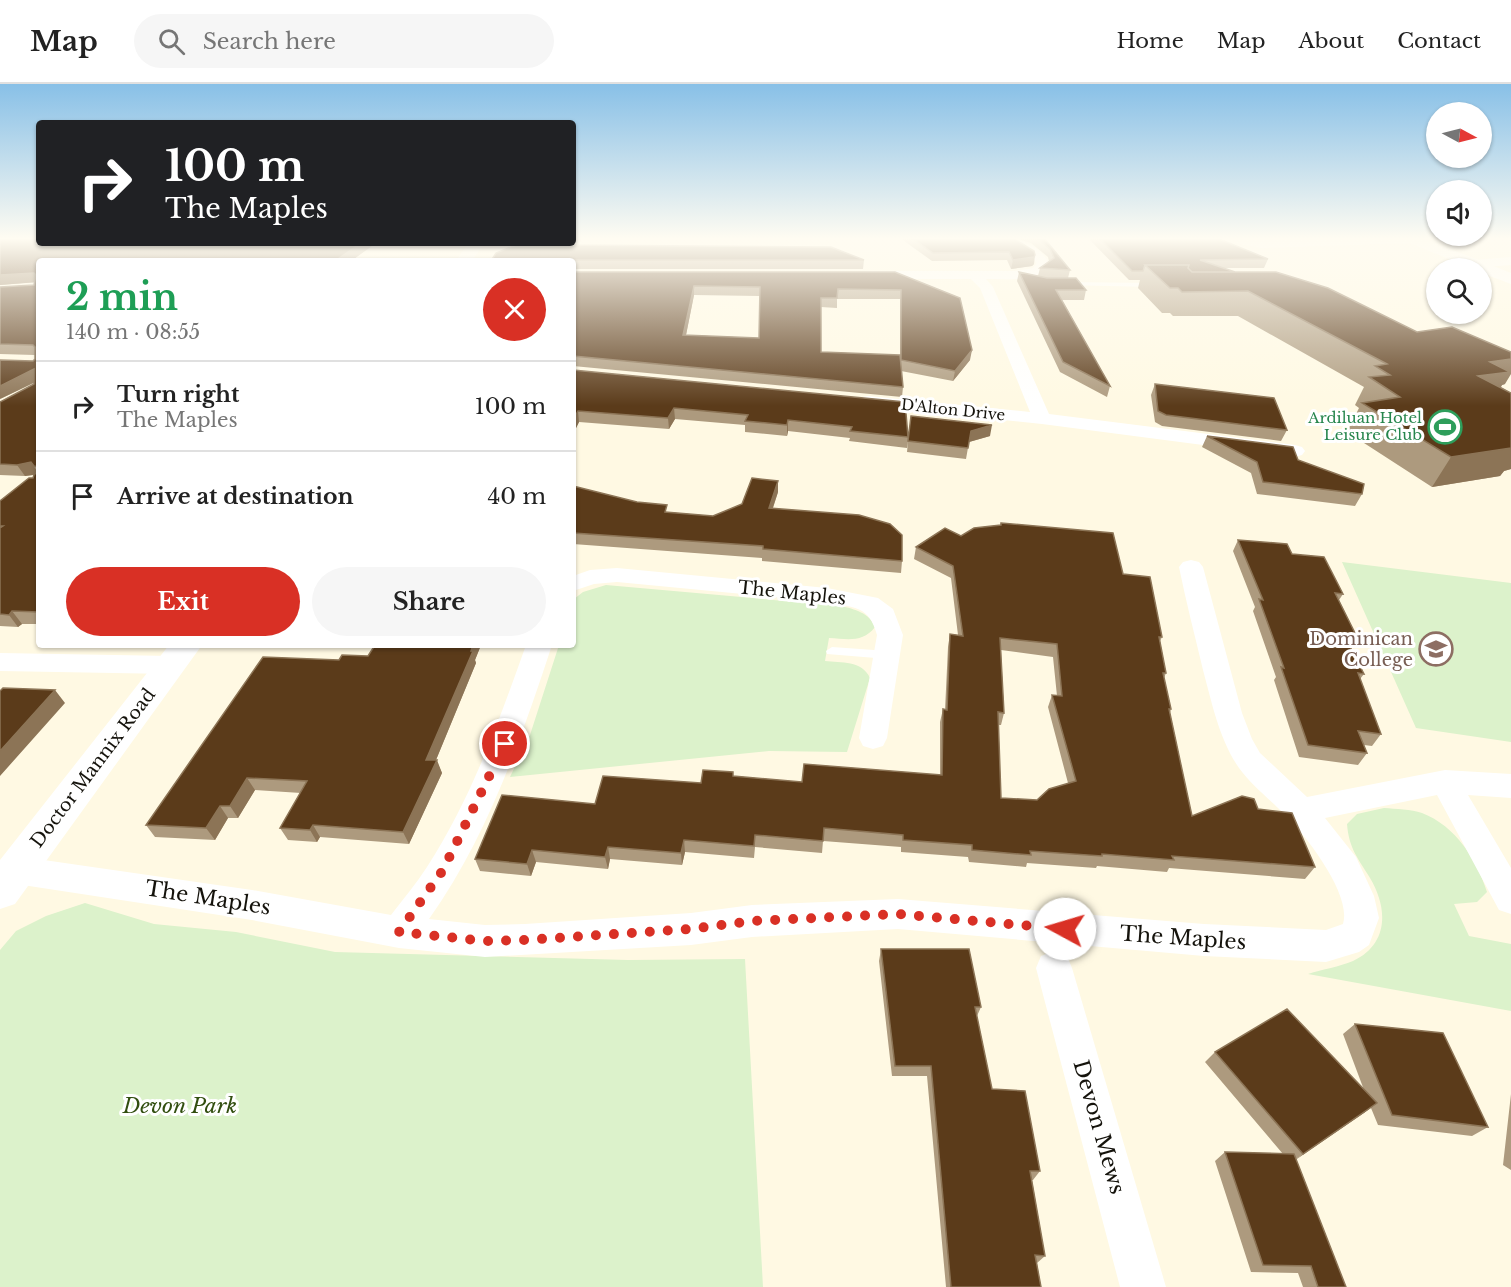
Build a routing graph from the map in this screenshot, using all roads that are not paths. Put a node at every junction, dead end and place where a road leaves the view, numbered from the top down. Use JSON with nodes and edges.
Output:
{"nodes":[{"id":1,"x":989,"y":294,"type":"edge"},
{"id":2,"x":855,"y":400,"type":"edge"},
{"id":3,"x":1042,"y":418,"type":"junction"},
{"id":4,"x":1296,"y":451,"type":"edge"},
{"id":5,"x":1191,"y":567,"type":"dead end"},
{"id":6,"x":576,"y":583,"type":"edge"},
{"id":7,"x":538,"y":648,"type":"edge"},
{"id":8,"x":832,"y":651,"type":"dead end"},
{"id":9,"x":178,"y":655,"type":"edge"},
{"id":10,"x":888,"y":655,"type":"junction"},
{"id":11,"x":0,"y":662,"type":"edge"},
{"id":12,"x":873,"y":738,"type":"dead end"},
{"id":13,"x":1445,"y":782,"type":"junction"},
{"id":14,"x":1511,"y":786,"type":"edge"},
{"id":15,"x":1301,"y":811,"type":"junction"},
{"id":16,"x":8,"y":880,"type":"edge"},
{"id":17,"x":1511,"y":899,"type":"edge"},
{"id":18,"x":399,"y":932,"type":"junction"},
{"id":19,"x":1054,"y":968,"type":"dead end"},
{"id":20,"x":1143,"y":1287,"type":"edge"}],
"edges":[{"from":1,"to":3,"type":"street"},
{"from":2,"to":3,"type":"street","name":"D'Alton Drive"},
{"from":3,"to":4,"type":"street","name":"D'Alton Drive"},
{"from":5,"to":15,"type":"street","name":"The Maples"},
{"from":6,"to":10,"type":"street","name":"The Maples"},
{"from":7,"to":18,"type":"street"},
{"from":8,"to":10,"type":"lane"},
{"from":9,"to":11,"type":"street"},
{"from":9,"to":16,"type":"street","name":"Doctor Mannix Road"},
{"from":10,"to":12,"type":"street","name":"The Maples"},
{"from":13,"to":14,"type":"street"},
{"from":13,"to":15,"type":"street"},
{"from":13,"to":17,"type":"street"},
{"from":15,"to":18,"type":"street","name":"The Maples"},
{"from":16,"to":18,"type":"street","name":"The Maples"},
{"from":19,"to":20,"type":"street","name":"Devon Mews"}]}
